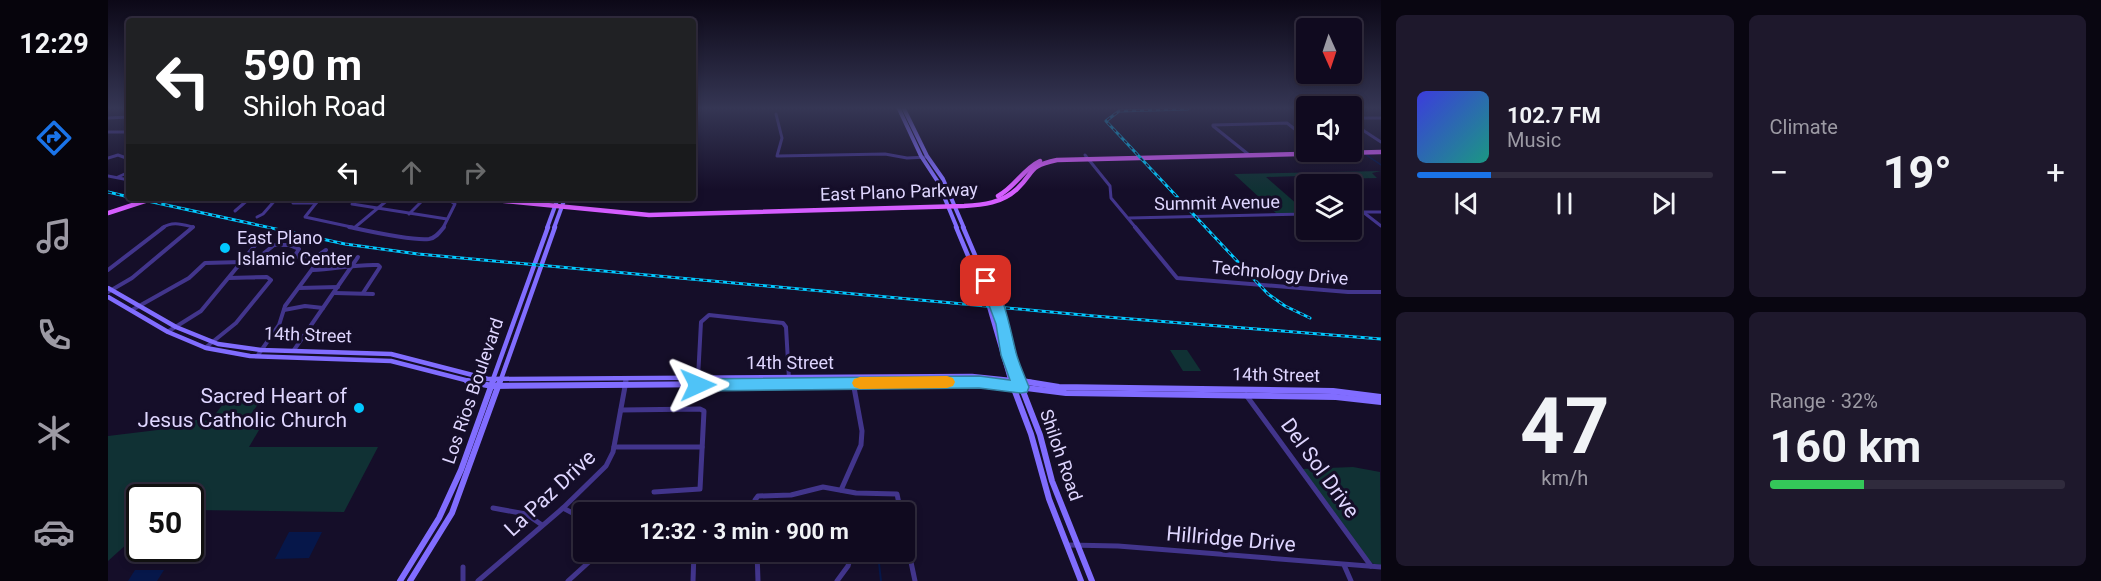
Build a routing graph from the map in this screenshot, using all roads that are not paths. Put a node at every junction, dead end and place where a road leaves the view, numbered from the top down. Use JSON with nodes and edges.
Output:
{"nodes":[{"id":1,"x":782,"y":136,"type":"edge"},
{"id":2,"x":1226,"y":136,"type":"edge"},
{"id":3,"x":913,"y":138,"type":"joint"},
{"id":4,"x":918,"y":138,"type":"joint"},
{"id":5,"x":1381,"y":150,"type":"edge"},
{"id":6,"x":1362,"y":151,"type":"edge"},
{"id":7,"x":1286,"y":152,"type":"junction"},
{"id":8,"x":1296,"y":152,"type":"edge"},
{"id":9,"x":1296,"y":152,"type":"edge"},
{"id":10,"x":1247,"y":153,"type":"junction"},
{"id":11,"x":1086,"y":157,"type":"junction"},
{"id":12,"x":108,"y":158,"type":"edge"},
{"id":13,"x":126,"y":158,"type":"edge"},
{"id":14,"x":922,"y":158,"type":"junction"},
{"id":15,"x":928,"y":158,"type":"junction"},
{"id":16,"x":126,"y":174,"type":"edge"},
{"id":17,"x":108,"y":176,"type":"edge"},
{"id":18,"x":117,"y":178,"type":"junction"},
{"id":19,"x":126,"y":180,"type":"edge"},
{"id":20,"x":136,"y":201,"type":"edge"},
{"id":21,"x":144,"y":201,"type":"edge"},
{"id":22,"x":247,"y":201,"type":"edge"},
{"id":23,"x":274,"y":201,"type":"edge"},
{"id":24,"x":353,"y":201,"type":"edge"},
{"id":25,"x":387,"y":201,"type":"edge"},
{"id":26,"x":422,"y":201,"type":"edge"},
{"id":27,"x":539,"y":201,"type":"edge"},
{"id":28,"x":293,"y":202,"type":"edge"},
{"id":29,"x":452,"y":202,"type":"dead end"},
{"id":30,"x":560,"y":202,"type":"edge"},
{"id":31,"x":315,"y":203,"type":"joint"},
{"id":32,"x":951,"y":205,"type":"junction"},
{"id":33,"x":378,"y":210,"type":"junction"},
{"id":34,"x":235,"y":211,"type":"dead end"},
{"id":35,"x":108,"y":212,"type":"edge"},
{"id":36,"x":1363,"y":212,"type":"joint"},
{"id":37,"x":1381,"y":212,"type":"edge"},
{"id":38,"x":409,"y":214,"type":"junction"},
{"id":39,"x":1296,"y":214,"type":"edge"},
{"id":40,"x":257,"y":218,"type":"dead end"},
{"id":41,"x":1128,"y":218,"type":"junction"},
{"id":42,"x":447,"y":219,"type":"junction"},
{"id":43,"x":1381,"y":226,"type":"edge"},
{"id":44,"x":354,"y":228,"type":"junction"},
{"id":45,"x":544,"y":236,"type":"junction"},
{"id":46,"x":552,"y":236,"type":"junction"},
{"id":47,"x":262,"y":237,"type":"dead end"},
{"id":48,"x":961,"y":237,"type":"junction"},
{"id":49,"x":968,"y":237,"type":"junction"},
{"id":50,"x":326,"y":250,"type":"dead end"},
{"id":51,"x":294,"y":257,"type":"junction"},
{"id":52,"x":316,"y":257,"type":"junction"},
{"id":53,"x":358,"y":257,"type":"dead end"},
{"id":54,"x":242,"y":262,"type":"junction"},
{"id":55,"x":352,"y":266,"type":"junction"},
{"id":56,"x":108,"y":270,"type":"edge"},
{"id":57,"x":312,"y":270,"type":"junction"},
{"id":58,"x":229,"y":278,"type":"junction"},
{"id":59,"x":270,"y":278,"type":"joint"},
{"id":60,"x":338,"y":287,"type":"junction"},
{"id":61,"x":299,"y":288,"type":"junction"},
{"id":62,"x":109,"y":290,"type":"edge"},
{"id":63,"x":1381,"y":292,"type":"edge"},
{"id":64,"x":335,"y":293,"type":"junction"},
{"id":65,"x":363,"y":293,"type":"junction"},
{"id":66,"x":373,"y":294,"type":"dead end"},
{"id":67,"x":108,"y":297,"type":"edge"},
{"id":68,"x":530,"y":301,"type":"junction"},
{"id":69,"x":521,"y":302,"type":"junction"},
{"id":70,"x":141,"y":306,"type":"junction"},
{"id":71,"x":323,"y":308,"type":"junction"},
{"id":72,"x":132,"y":310,"type":"junction"},
{"id":73,"x":283,"y":310,"type":"junction"},
{"id":74,"x":178,"y":326,"type":"junction"},
{"id":75,"x":996,"y":327,"type":"junction"},
{"id":76,"x":1004,"y":328,"type":"junction"},
{"id":77,"x":169,"y":331,"type":"junction"},
{"id":78,"x":519,"y":331,"type":"junction"},
{"id":79,"x":509,"y":332,"type":"junction"},
{"id":80,"x":212,"y":342,"type":"junction"},
{"id":81,"x":205,"y":348,"type":"junction"},
{"id":82,"x":262,"y":349,"type":"junction"},
{"id":83,"x":294,"y":350,"type":"junction"},
{"id":84,"x":334,"y":351,"type":"junction"},
{"id":85,"x":376,"y":353,"type":"junction"},
{"id":86,"x":258,"y":355,"type":"junction"},
{"id":87,"x":329,"y":357,"type":"junction"},
{"id":88,"x":372,"y":359,"type":"junction"},
{"id":89,"x":432,"y":363,"type":"junction"},
{"id":90,"x":426,"y":369,"type":"junction"},
{"id":91,"x":852,"y":380,"type":"junction"},
{"id":92,"x":789,"y":381,"type":"junction"},
{"id":93,"x":625,"y":382,"type":"junction"},
{"id":94,"x":698,"y":382,"type":"junction"},
{"id":95,"x":1010,"y":382,"type":"junction"},
{"id":96,"x":493,"y":383,"type":"junction"},
{"id":97,"x":501,"y":383,"type":"junction"},
{"id":98,"x":1020,"y":384,"type":"junction"},
{"id":99,"x":1165,"y":389,"type":"junction"},
{"id":100,"x":1242,"y":390,"type":"junction"},
{"id":101,"x":1298,"y":390,"type":"junction"},
{"id":102,"x":1103,"y":391,"type":"junction"},
{"id":103,"x":1169,"y":395,"type":"junction"},
{"id":104,"x":1246,"y":396,"type":"junction"},
{"id":105,"x":1303,"y":397,"type":"junction"},
{"id":106,"x":1367,"y":397,"type":"junction"},
{"id":107,"x":1381,"y":397,"type":"edge"},
{"id":108,"x":1381,"y":402,"type":"edge"},
{"id":109,"x":621,"y":410,"type":"junction"},
{"id":110,"x":474,"y":434,"type":"junction"},
{"id":111,"x":483,"y":434,"type":"junction"},
{"id":112,"x":1031,"y":434,"type":"junction"},
{"id":113,"x":1040,"y":435,"type":"junction"},
{"id":114,"x":614,"y":447,"type":"junction"},
{"id":115,"x":702,"y":447,"type":"junction"},
{"id":116,"x":465,"y":471,"type":"junction"},
{"id":117,"x":841,"y":489,"type":"junction"},
{"id":118,"x":654,"y":492,"type":"dead end"},
{"id":119,"x":755,"y":502,"type":"edge"},
{"id":120,"x":899,"y":502,"type":"edge"},
{"id":121,"x":493,"y":508,"type":"dead end"},
{"id":122,"x":563,"y":508,"type":"junction"},
{"id":123,"x":573,"y":513,"type":"edge"},
{"id":124,"x":542,"y":525,"type":"junction"},
{"id":125,"x":1067,"y":545,"type":"junction"},
{"id":126,"x":1077,"y":545,"type":"junction"},
{"id":127,"x":589,"y":562,"type":"edge"},
{"id":128,"x":694,"y":562,"type":"edge"},
{"id":129,"x":757,"y":562,"type":"edge"},
{"id":130,"x":849,"y":562,"type":"edge"},
{"id":131,"x":910,"y":562,"type":"edge"},
{"id":132,"x":1343,"y":564,"type":"junction"},
{"id":133,"x":1371,"y":566,"type":"junction"},
{"id":134,"x":463,"y":567,"type":"dead end"},
{"id":135,"x":1381,"y":567,"type":"edge"},
{"id":136,"x":400,"y":581,"type":"edge"},
{"id":137,"x":410,"y":581,"type":"edge"},
{"id":138,"x":463,"y":581,"type":"edge"},
{"id":139,"x":478,"y":581,"type":"edge"},
{"id":140,"x":568,"y":581,"type":"edge"},
{"id":141,"x":693,"y":581,"type":"edge"},
{"id":142,"x":758,"y":581,"type":"edge"},
{"id":143,"x":837,"y":581,"type":"edge"},
{"id":144,"x":915,"y":581,"type":"edge"},
{"id":145,"x":1081,"y":581,"type":"edge"},
{"id":146,"x":1092,"y":581,"type":"edge"},
{"id":147,"x":1351,"y":581,"type":"edge"}],
"edges":[{"from":1,"to":14,"type":"street"},
{"from":2,"to":10,"type":"street"},
{"from":3,"to":4,"type":"main road"},
{"from":3,"to":14,"type":"main road","name":"Shiloh Road"},
{"from":4,"to":15,"type":"main road","name":"Shiloh Road"},
{"from":5,"to":6,"type":"main road","name":"East Plano Parkway"},
{"from":7,"to":8,"type":"main road","name":"East Plano Parkway"},
{"from":7,"to":9,"type":"main road","name":"East Plano Parkway"},
{"from":7,"to":10,"type":"main road","name":"East Plano Parkway"},
{"from":10,"to":11,"type":"main road","name":"East Plano Parkway"},
{"from":11,"to":32,"type":"main road","name":"East Plano Parkway"},
{"from":11,"to":41,"type":"street"},
{"from":12,"to":13,"type":"street"},
{"from":14,"to":15,"type":"street"},
{"from":14,"to":32,"type":"main road","name":"Shiloh Road"},
{"from":15,"to":32,"type":"main road","name":"Shiloh Road"},
{"from":16,"to":18,"type":"street"},
{"from":17,"to":18,"type":"street"},
{"from":18,"to":19,"type":"street"},
{"from":20,"to":35,"type":"main road"},
{"from":21,"to":35,"type":"main road"},
{"from":22,"to":34,"type":"street"},
{"from":23,"to":40,"type":"street"},
{"from":24,"to":33,"type":"street"},
{"from":25,"to":33,"type":"street"},
{"from":26,"to":38,"type":"street"},
{"from":27,"to":30,"type":"main road","name":"East Plano Parkway"},
{"from":28,"to":31,"type":"street"},
{"from":29,"to":42,"type":"street"},
{"from":30,"to":32,"type":"main road","name":"East Plano Parkway"},
{"from":30,"to":45,"type":"main road","name":"Los Rios Boulevard"},
{"from":30,"to":46,"type":"main road","name":"Los Rios Boulevard"},
{"from":31,"to":44,"type":"street"},
{"from":32,"to":48,"type":"main road","name":"Shiloh Road"},
{"from":32,"to":49,"type":"main road","name":"Shiloh Road"},
{"from":33,"to":38,"type":"street"},
{"from":33,"to":44,"type":"street"},
{"from":36,"to":37,"type":"street"},
{"from":36,"to":43,"type":"street"},
{"from":38,"to":42,"type":"street"},
{"from":39,"to":41,"type":"street","name":"Summit Avenue"},
{"from":41,"to":63,"type":"street","name":"Technology Drive"},
{"from":42,"to":44,"type":"street"},
{"from":45,"to":46,"type":"main road"},
{"from":45,"to":69,"type":"main road","name":"Los Rios Boulevard"},
{"from":46,"to":68,"type":"main road","name":"Los Rios Boulevard"},
{"from":47,"to":54,"type":"street"},
{"from":48,"to":49,"type":"main road"},
{"from":48,"to":75,"type":"main road","name":"Shiloh Road"},
{"from":49,"to":76,"type":"main road","name":"Shiloh Road"},
{"from":50,"to":52,"type":"street"},
{"from":51,"to":51,"type":"street"},
{"from":51,"to":52,"type":"street"},
{"from":52,"to":57,"type":"street"},
{"from":53,"to":55,"type":"street"},
{"from":54,"to":58,"type":"street"},
{"from":54,"to":70,"type":"street"},
{"from":55,"to":57,"type":"street"},
{"from":55,"to":60,"type":"street"},
{"from":55,"to":65,"type":"street"},
{"from":56,"to":62,"type":"street"},
{"from":57,"to":61,"type":"street"},
{"from":58,"to":59,"type":"street"},
{"from":58,"to":74,"type":"street"},
{"from":59,"to":80,"type":"street"},
{"from":60,"to":61,"type":"street"},
{"from":60,"to":64,"type":"street"},
{"from":61,"to":73,"type":"street"},
{"from":62,"to":70,"type":"main road","name":"14th Street"},
{"from":64,"to":65,"type":"street"},
{"from":64,"to":71,"type":"street"},
{"from":65,"to":66,"type":"street"},
{"from":67,"to":72,"type":"main road","name":"14th Street"},
{"from":68,"to":69,"type":"main road"},
{"from":68,"to":78,"type":"main road","name":"Los Rios Boulevard"},
{"from":69,"to":79,"type":"main road","name":"Los Rios Boulevard"},
{"from":70,"to":72,"type":"street"},
{"from":70,"to":74,"type":"main road","name":"14th Street"},
{"from":71,"to":73,"type":"street"},
{"from":71,"to":83,"type":"street"},
{"from":72,"to":77,"type":"main road","name":"14th Street"},
{"from":73,"to":82,"type":"street"},
{"from":74,"to":77,"type":"street"},
{"from":74,"to":80,"type":"main road","name":"14th Street"},
{"from":75,"to":76,"type":"main road"},
{"from":75,"to":95,"type":"main road","name":"Shiloh Road"},
{"from":76,"to":98,"type":"main road","name":"Shiloh Road"},
{"from":77,"to":81,"type":"main road","name":"14th Street"},
{"from":78,"to":79,"type":"main road"},
{"from":78,"to":97,"type":"main road","name":"Los Rios Boulevard"},
{"from":79,"to":96,"type":"main road","name":"Los Rios Boulevard"},
{"from":80,"to":81,"type":"street"},
{"from":80,"to":82,"type":"main road","name":"14th Street"},
{"from":81,"to":86,"type":"main road","name":"14th Street"},
{"from":82,"to":83,"type":"main road","name":"14th Street"},
{"from":82,"to":86,"type":"street"},
{"from":83,"to":84,"type":"main road","name":"14th Street"},
{"from":84,"to":85,"type":"main road","name":"14th Street"},
{"from":84,"to":87,"type":"main road"},
{"from":85,"to":88,"type":"main road"},
{"from":85,"to":89,"type":"main road","name":"14th Street"},
{"from":86,"to":87,"type":"main road","name":"14th Street"},
{"from":87,"to":88,"type":"main road","name":"14th Street"},
{"from":88,"to":90,"type":"main road","name":"14th Street"},
{"from":89,"to":90,"type":"main road"},
{"from":89,"to":96,"type":"main road","name":"14th Street"},
{"from":90,"to":96,"type":"main road","name":"14th Street"},
{"from":91,"to":92,"type":"main road","name":"14th Street"},
{"from":91,"to":95,"type":"main road","name":"14th Street"},
{"from":91,"to":117,"type":"street"},
{"from":92,"to":94,"type":"main road","name":"14th Street"},
{"from":92,"to":94,"type":"street"},
{"from":93,"to":94,"type":"main road","name":"14th Street"},
{"from":93,"to":97,"type":"main road","name":"14th Street"},
{"from":93,"to":109,"type":"street","name":"La Paz Drive"},
{"from":95,"to":98,"type":"main road","name":"14th Street"},
{"from":95,"to":112,"type":"main road","name":"Shiloh Road"},
{"from":96,"to":97,"type":"main road","name":"14th Street"},
{"from":96,"to":110,"type":"main road","name":"Los Rios Boulevard"},
{"from":97,"to":111,"type":"main road","name":"Los Rios Boulevard"},
{"from":98,"to":102,"type":"main road","name":"14th Street"},
{"from":98,"to":113,"type":"main road","name":"Shiloh Road"},
{"from":99,"to":100,"type":"main road","name":"14th Street"},
{"from":99,"to":102,"type":"main road","name":"14th Street"},
{"from":99,"to":103,"type":"main road"},
{"from":100,"to":101,"type":"main road","name":"14th Street"},
{"from":100,"to":104,"type":"street","name":"Del Sol Drive"},
{"from":101,"to":105,"type":"main road"},
{"from":101,"to":106,"type":"main road","name":"14th Street"},
{"from":102,"to":103,"type":"main road","name":"14th Street"},
{"from":103,"to":104,"type":"main road","name":"14th Street"},
{"from":104,"to":105,"type":"main road","name":"14th Street"},
{"from":104,"to":133,"type":"street","name":"Del Sol Drive"},
{"from":105,"to":106,"type":"main road","name":"14th Street"},
{"from":106,"to":107,"type":"main road","name":"14th Street"},
{"from":106,"to":108,"type":"main road","name":"14th Street"},
{"from":109,"to":114,"type":"street","name":"La Paz Drive"},
{"from":109,"to":115,"type":"street"},
{"from":110,"to":111,"type":"main road"},
{"from":110,"to":116,"type":"main road","name":"Los Rios Boulevard"},
{"from":111,"to":116,"type":"main road","name":"Los Rios Boulevard"},
{"from":112,"to":113,"type":"main road"},
{"from":112,"to":125,"type":"main road","name":"Shiloh Road"},
{"from":113,"to":126,"type":"main road","name":"Shiloh Road"},
{"from":114,"to":115,"type":"street"},
{"from":114,"to":122,"type":"street","name":"La Paz Drive"},
{"from":115,"to":118,"type":"street"},
{"from":116,"to":136,"type":"main road","name":"Los Rios Boulevard"},
{"from":116,"to":137,"type":"main road","name":"Los Rios Boulevard"},
{"from":117,"to":119,"type":"street"},
{"from":117,"to":120,"type":"street"},
{"from":121,"to":124,"type":"street"},
{"from":122,"to":123,"type":"street"},
{"from":122,"to":124,"type":"street","name":"La Paz Drive"},
{"from":124,"to":139,"type":"street","name":"La Paz Drive"},
{"from":125,"to":126,"type":"street","name":"Hillridge Drive"},
{"from":125,"to":145,"type":"main road","name":"Shiloh Road"},
{"from":126,"to":132,"type":"street","name":"Hillridge Drive"},
{"from":126,"to":146,"type":"main road","name":"Shiloh Road"},
{"from":127,"to":140,"type":"street"},
{"from":128,"to":141,"type":"street"},
{"from":129,"to":142,"type":"street"},
{"from":130,"to":143,"type":"street"},
{"from":131,"to":144,"type":"street"},
{"from":132,"to":133,"type":"street","name":"Hillridge Drive"},
{"from":132,"to":147,"type":"street"},
{"from":133,"to":135,"type":"street","name":"Hillridge Drive"},
{"from":134,"to":138,"type":"street"}]}
